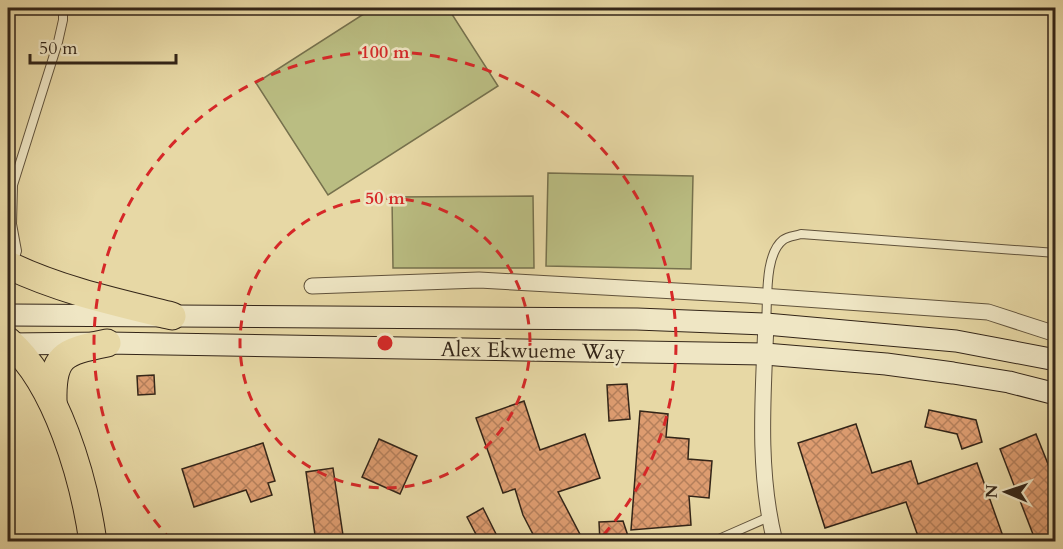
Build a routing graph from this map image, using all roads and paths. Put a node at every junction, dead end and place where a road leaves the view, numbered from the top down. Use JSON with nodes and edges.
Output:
{"nodes":[{"id":1,"x":63,"y":8,"type":"edge"},
{"id":2,"x":10,"y":183,"type":"edge"},
{"id":3,"x":1056,"y":254,"type":"edge"},
{"id":4,"x":9,"y":266,"type":"edge"},
{"id":5,"x":312,"y":286,"type":"dead end"},
{"id":6,"x":768,"y":296,"type":"junction"},
{"id":7,"x":8,"y":315,"type":"edge"},
{"id":8,"x":172,"y":316,"type":"junction"},
{"id":9,"x":766,"y":324,"type":"junction"},
{"id":10,"x":1056,"y":334,"type":"edge"},
{"id":11,"x":9,"y":343,"type":"edge"},
{"id":12,"x":107,"y":343,"type":"junction"},
{"id":13,"x":765,"y":354,"type":"junction"},
{"id":14,"x":1056,"y":360,"type":"edge"},
{"id":15,"x":1056,"y":394,"type":"edge"},
{"id":16,"x":53,"y":402,"type":"junction"},
{"id":17,"x":769,"y":517,"type":"junction"},
{"id":18,"x":93,"y":542,"type":"edge"},
{"id":19,"x":712,"y":542,"type":"edge"},
{"id":20,"x":775,"y":542,"type":"edge"}],
"edges":[{"from":1,"to":2,"type":"lane"},
{"from":2,"to":4,"type":"lane"},
{"from":3,"to":6,"type":"lane"},
{"from":4,"to":8,"type":"highway"},
{"from":5,"to":6,"type":"street"},
{"from":6,"to":9,"type":"lane"},
{"from":6,"to":10,"type":"street"},
{"from":7,"to":8,"type":"street","name":"Alex Ekwueme Way"},
{"from":8,"to":9,"type":"street","name":"Alex Ekwueme Way"},
{"from":9,"to":13,"type":"street"},
{"from":9,"to":14,"type":"street","name":"Alex Ekwueme Way"},
{"from":11,"to":12,"type":"street","name":"Alex Ekwueme Way"},
{"from":11,"to":16,"type":"highway"},
{"from":12,"to":13,"type":"street","name":"Alex Ekwueme Way"},
{"from":12,"to":16,"type":"highway"},
{"from":13,"to":15,"type":"street","name":"Alex Ekwueme Way"},
{"from":13,"to":17,"type":"street"},
{"from":16,"to":18,"type":"highway"},
{"from":17,"to":19,"type":"lane"},
{"from":17,"to":20,"type":"street"}]}
